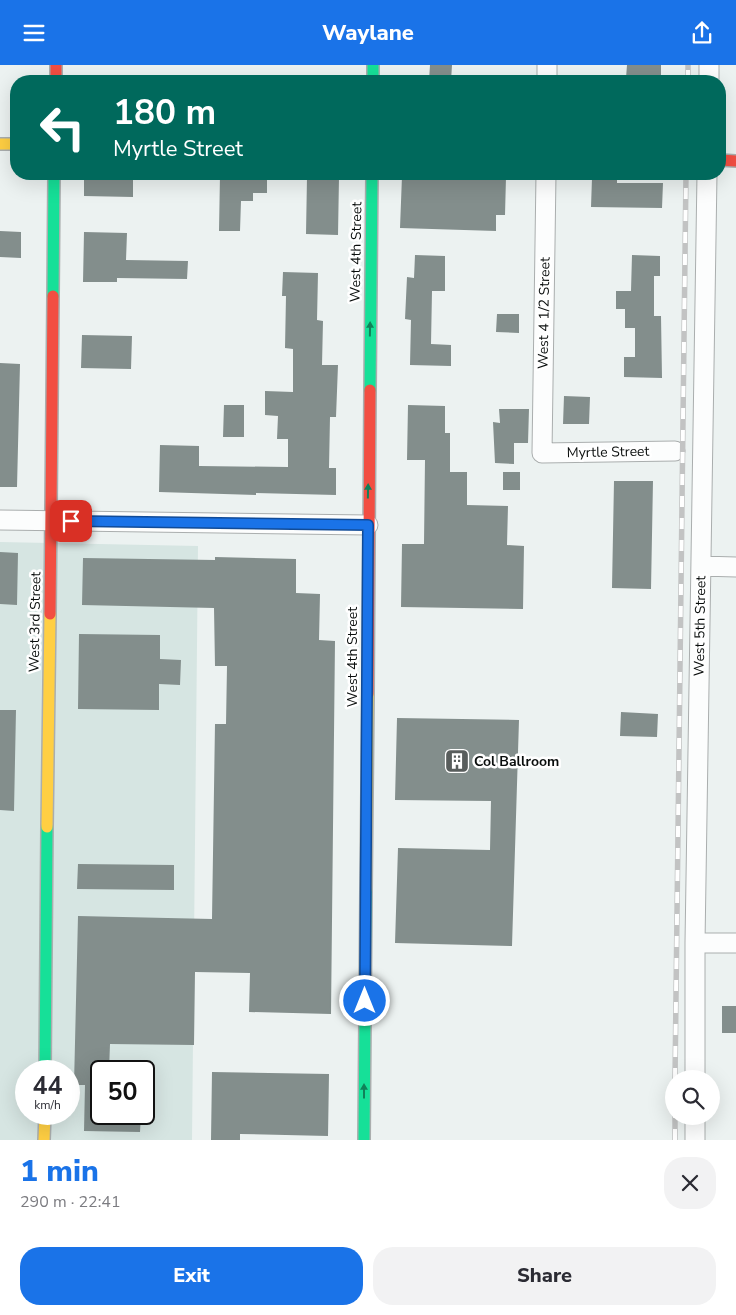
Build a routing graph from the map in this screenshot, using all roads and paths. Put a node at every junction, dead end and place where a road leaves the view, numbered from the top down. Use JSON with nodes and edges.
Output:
{"nodes":[{"id":1,"x":54,"y":180,"type":"edge"},
{"id":2,"x":372,"y":180,"type":"edge"},
{"id":3,"x":546,"y":180,"type":"edge"},
{"id":4,"x":708,"y":180,"type":"edge"},
{"id":5,"x":675,"y":451,"type":"dead end"},
{"id":6,"x":542,"y":453,"type":"joint"},
{"id":7,"x":0,"y":520,"type":"edge"},
{"id":8,"x":52,"y":521,"type":"junction"},
{"id":9,"x":368,"y":525,"type":"junction"},
{"id":10,"x":701,"y":567,"type":"junction"},
{"id":11,"x":736,"y":567,"type":"edge"},
{"id":12,"x":695,"y":943,"type":"junction"},
{"id":13,"x":736,"y":943,"type":"edge"},
{"id":14,"x":45,"y":1060,"type":"edge"},
{"id":15,"x":695,"y":1070,"type":"edge"},
{"id":16,"x":45,"y":1125,"type":"edge"},
{"id":17,"x":695,"y":1125,"type":"edge"},
{"id":18,"x":44,"y":1140,"type":"edge"},
{"id":19,"x":364,"y":1140,"type":"edge"},
{"id":20,"x":695,"y":1140,"type":"edge"}],
"edges":[{"from":1,"to":8,"type":"main road","name":"West 3rd Street"},
{"from":9,"to":2,"type":"main road","name":"West 4th Street","one_way":true},
{"from":3,"to":6,"type":"street","name":"West 4 1/2 Street"},
{"from":4,"to":10,"type":"street","name":"West 5th Street"},
{"from":5,"to":6,"type":"street","name":"Myrtle Street"},
{"from":7,"to":8,"type":"street"},
{"from":8,"to":9,"type":"street"},
{"from":8,"to":14,"type":"main road","name":"West 3rd Street"},
{"from":19,"to":9,"type":"main road","name":"West 4th Street","one_way":true},
{"from":10,"to":11,"type":"street"},
{"from":10,"to":12,"type":"street","name":"West 5th Street"},
{"from":12,"to":13,"type":"street"},
{"from":12,"to":15,"type":"street","name":"West 5th Street"},
{"from":16,"to":18,"type":"main road"},
{"from":17,"to":20,"type":"street"}]}
